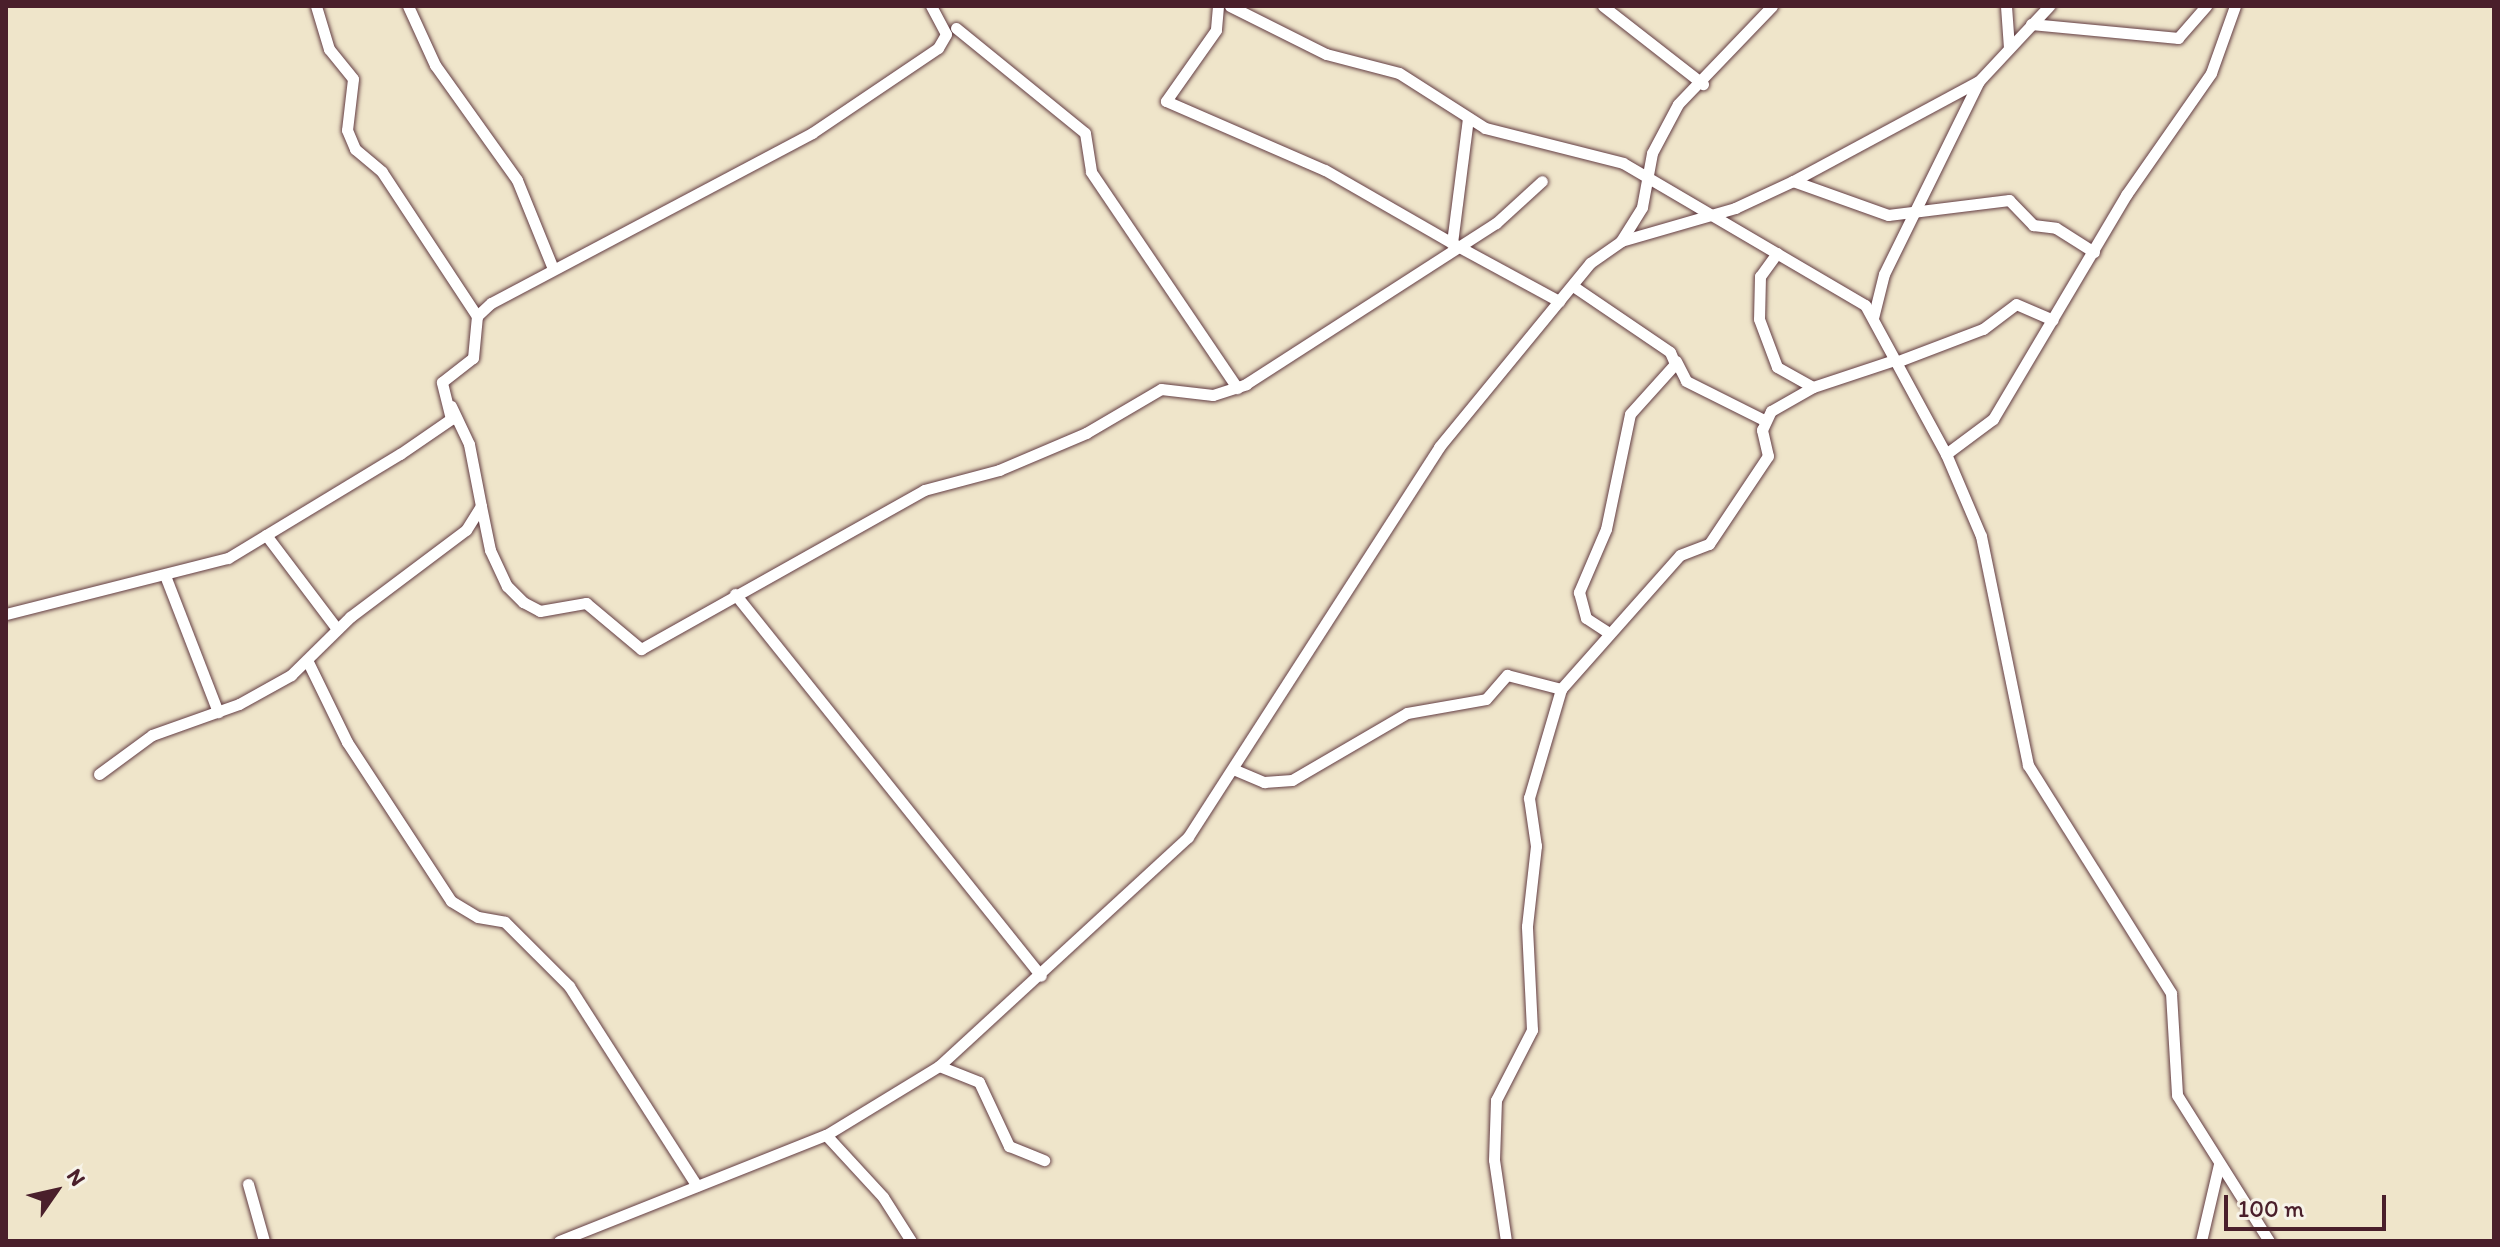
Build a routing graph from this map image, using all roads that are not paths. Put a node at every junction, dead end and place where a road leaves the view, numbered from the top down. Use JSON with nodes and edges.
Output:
{"nodes":[{"id":1,"x":316,"y":6,"type":"edge"},
{"id":2,"x":408,"y":6,"type":"edge"},
{"id":3,"x":931,"y":6,"type":"edge"},
{"id":4,"x":1218,"y":6,"type":"edge"},
{"id":5,"x":1230,"y":6,"type":"edge"},
{"id":6,"x":1603,"y":6,"type":"edge"},
{"id":7,"x":1772,"y":6,"type":"edge"},
{"id":8,"x":2006,"y":6,"type":"edge"},
{"id":9,"x":2049,"y":6,"type":"edge"},
{"id":10,"x":2206,"y":6,"type":"edge"},
{"id":11,"x":2235,"y":6,"type":"edge"},
{"id":12,"x":2031,"y":24,"type":"junction"},
{"id":13,"x":956,"y":28,"type":"dead end"},
{"id":14,"x":2009,"y":48,"type":"junction"},
{"id":15,"x":1979,"y":81,"type":"junction"},
{"id":16,"x":1703,"y":84,"type":"junction"},
{"id":17,"x":1468,"y":118,"type":"junction"},
{"id":18,"x":1647,"y":176,"type":"junction"},
{"id":19,"x":1542,"y":181,"type":"dead end"},
{"id":20,"x":1793,"y":181,"type":"junction"},
{"id":21,"x":1920,"y":207,"type":"junction"},
{"id":22,"x":1707,"y":216,"type":"junction"},
{"id":23,"x":1621,"y":241,"type":"junction"},
{"id":24,"x":1453,"y":245,"type":"junction"},
{"id":25,"x":2094,"y":252,"type":"junction"},
{"id":26,"x":1777,"y":253,"type":"junction"},
{"id":27,"x":552,"y":266,"type":"junction"},
{"id":28,"x":1573,"y":286,"type":"junction"},
{"id":29,"x":1559,"y":301,"type":"junction"},
{"id":30,"x":477,"y":316,"type":"junction"},
{"id":31,"x":1873,"y":318,"type":"junction"},
{"id":32,"x":2053,"y":320,"type":"junction"},
{"id":33,"x":1673,"y":358,"type":"junction"},
{"id":34,"x":1895,"y":361,"type":"junction"},
{"id":35,"x":1813,"y":387,"type":"junction"},
{"id":36,"x":1237,"y":388,"type":"junction"},
{"id":37,"x":451,"y":406,"type":"junction"},
{"id":38,"x":1764,"y":420,"type":"junction"},
{"id":39,"x":1946,"y":454,"type":"junction"},
{"id":40,"x":481,"y":506,"type":"junction"},
{"id":41,"x":266,"y":535,"type":"junction"},
{"id":42,"x":166,"y":578,"type":"junction"},
{"id":43,"x":735,"y":594,"type":"junction"},
{"id":44,"x":6,"y":614,"type":"edge"},
{"id":45,"x":337,"y":629,"type":"junction"},
{"id":46,"x":1606,"y":631,"type":"junction"},
{"id":47,"x":308,"y":662,"type":"junction"},
{"id":48,"x":1561,"y":689,"type":"junction"},
{"id":49,"x":218,"y":712,"type":"junction"},
{"id":50,"x":1233,"y":769,"type":"junction"},
{"id":51,"x":99,"y":774,"type":"dead end"},
{"id":52,"x":1041,"y":976,"type":"junction"},
{"id":53,"x":939,"y":1066,"type":"junction"},
{"id":54,"x":826,"y":1135,"type":"junction"},
{"id":55,"x":1044,"y":1160,"type":"dead end"},
{"id":56,"x":2219,"y":1164,"type":"junction"},
{"id":57,"x":248,"y":1184,"type":"dead end"},
{"id":58,"x":697,"y":1186,"type":"junction"},
{"id":59,"x":264,"y":1241,"type":"edge"},
{"id":60,"x":559,"y":1241,"type":"edge"},
{"id":61,"x":911,"y":1241,"type":"edge"},
{"id":62,"x":1506,"y":1241,"type":"edge"},
{"id":63,"x":2201,"y":1241,"type":"edge"},
{"id":64,"x":2269,"y":1241,"type":"edge"}],
"edges":[{"from":1,"to":30,"type":"street"},
{"from":2,"to":27,"type":"street"},
{"from":3,"to":27,"type":"street"},
{"from":4,"to":24,"type":"street"},
{"from":5,"to":17,"type":"street"},
{"from":6,"to":16,"type":"street"},
{"from":7,"to":16,"type":"street"},
{"from":8,"to":14,"type":"street"},
{"from":9,"to":12,"type":"street"},
{"from":10,"to":12,"type":"street"},
{"from":11,"to":25,"type":"street"},
{"from":12,"to":14,"type":"street"},
{"from":13,"to":36,"type":"street"},
{"from":14,"to":15,"type":"street"},
{"from":15,"to":20,"type":"street"},
{"from":15,"to":21,"type":"street"},
{"from":16,"to":18,"type":"street"},
{"from":17,"to":18,"type":"street"},
{"from":17,"to":24,"type":"street"},
{"from":18,"to":22,"type":"street"},
{"from":18,"to":23,"type":"street"},
{"from":19,"to":24,"type":"street"},
{"from":20,"to":21,"type":"street"},
{"from":20,"to":22,"type":"street"},
{"from":21,"to":25,"type":"street"},
{"from":21,"to":31,"type":"street"},
{"from":22,"to":23,"type":"street"},
{"from":22,"to":26,"type":"street"},
{"from":23,"to":28,"type":"street"},
{"from":24,"to":29,"type":"street"},
{"from":24,"to":36,"type":"street"},
{"from":25,"to":32,"type":"street"},
{"from":26,"to":31,"type":"street"},
{"from":26,"to":35,"type":"street"},
{"from":27,"to":30,"type":"street"},
{"from":28,"to":29,"type":"street"},
{"from":28,"to":33,"type":"street"},
{"from":29,"to":50,"type":"street"},
{"from":30,"to":37,"type":"street"},
{"from":31,"to":34,"type":"street"},
{"from":32,"to":34,"type":"street"},
{"from":32,"to":39,"type":"street"},
{"from":33,"to":38,"type":"street"},
{"from":33,"to":46,"type":"street"},
{"from":34,"to":35,"type":"street"},
{"from":34,"to":39,"type":"street"},
{"from":35,"to":38,"type":"street"},
{"from":36,"to":43,"type":"street"},
{"from":37,"to":40,"type":"street"},
{"from":37,"to":41,"type":"street"},
{"from":38,"to":46,"type":"street"},
{"from":39,"to":56,"type":"street"},
{"from":40,"to":43,"type":"street"},
{"from":40,"to":45,"type":"street"},
{"from":41,"to":42,"type":"street"},
{"from":41,"to":45,"type":"street"},
{"from":42,"to":44,"type":"street"},
{"from":42,"to":49,"type":"street"},
{"from":43,"to":52,"type":"street"},
{"from":45,"to":47,"type":"street"},
{"from":46,"to":48,"type":"street"},
{"from":47,"to":49,"type":"street"},
{"from":47,"to":58,"type":"street"},
{"from":48,"to":50,"type":"street"},
{"from":48,"to":62,"type":"street"},
{"from":49,"to":51,"type":"street"},
{"from":50,"to":52,"type":"street"},
{"from":52,"to":53,"type":"street"},
{"from":53,"to":54,"type":"street"},
{"from":53,"to":55,"type":"street"},
{"from":54,"to":58,"type":"street"},
{"from":54,"to":61,"type":"street"},
{"from":56,"to":63,"type":"street"},
{"from":56,"to":64,"type":"street"},
{"from":57,"to":59,"type":"street"},
{"from":58,"to":60,"type":"street"}]}
